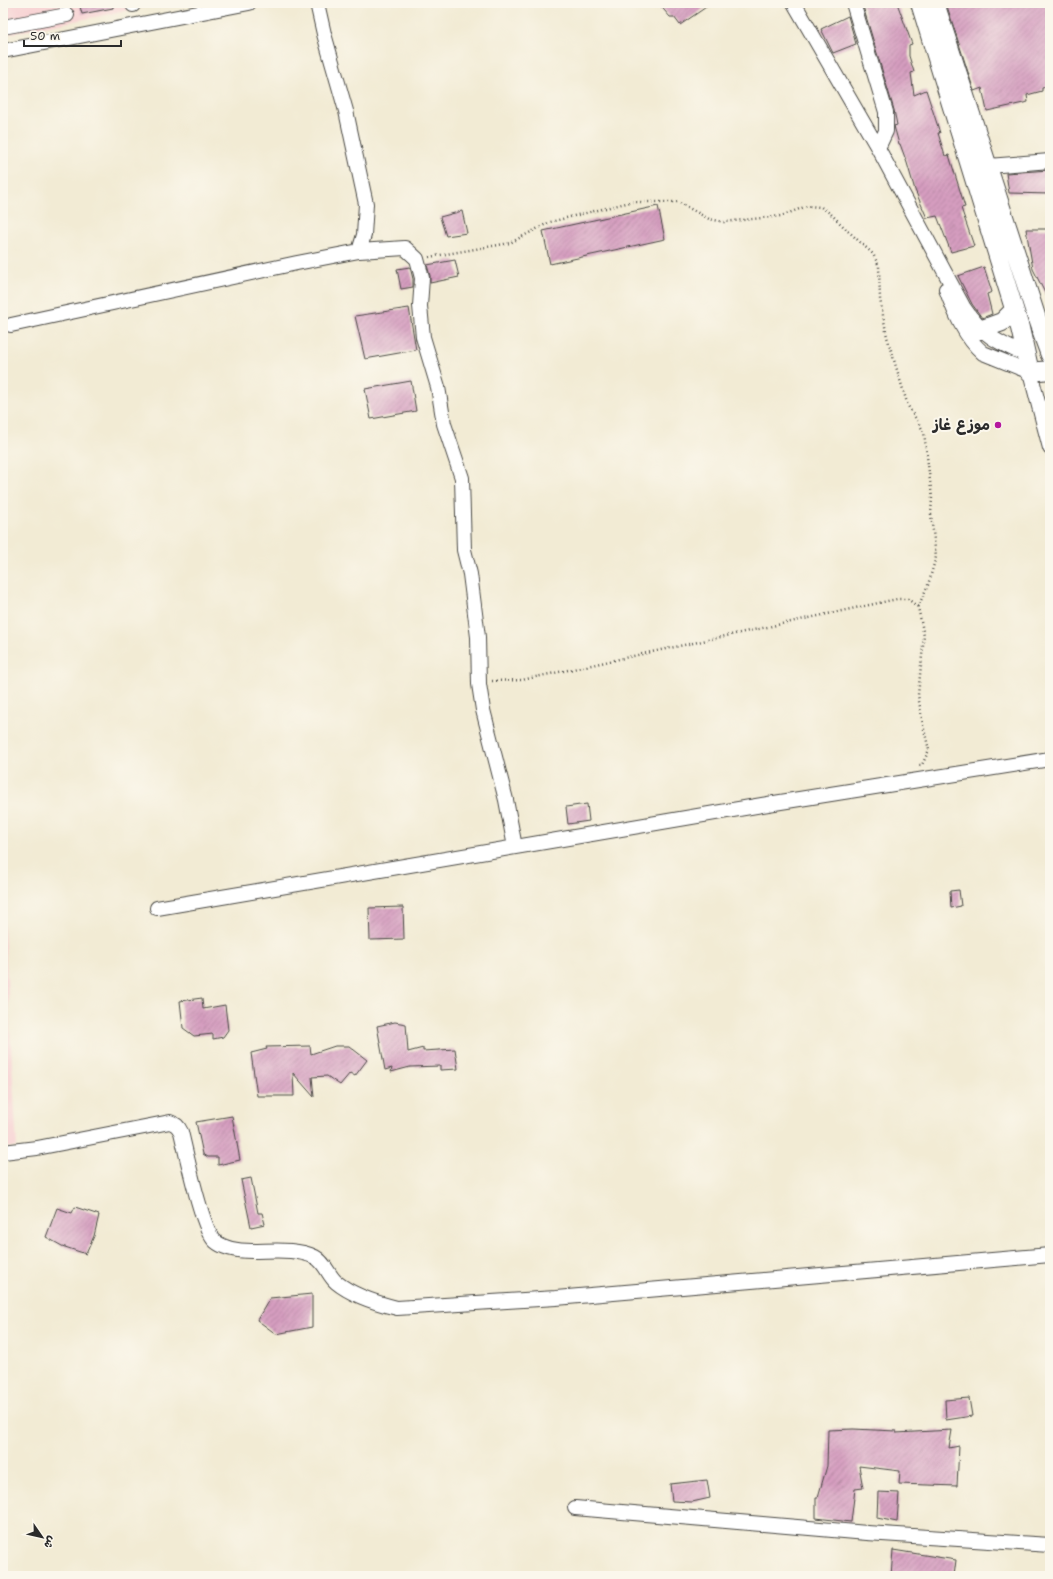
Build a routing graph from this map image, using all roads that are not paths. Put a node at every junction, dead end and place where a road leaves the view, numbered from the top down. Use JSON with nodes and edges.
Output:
{"nodes":[{"id":1,"x":249,"y":3,"type":"edge"},
{"id":2,"x":317,"y":3,"type":"edge"},
{"id":3,"x":794,"y":3,"type":"edge"},
{"id":4,"x":852,"y":3,"type":"edge"},
{"id":5,"x":920,"y":3,"type":"edge"},
{"id":6,"x":935,"y":3,"type":"edge"},
{"id":7,"x":67,"y":15,"type":"dead end"},
{"id":8,"x":3,"y":27,"type":"edge"},
{"id":9,"x":3,"y":51,"type":"edge"},
{"id":10,"x":878,"y":148,"type":"junction"},
{"id":11,"x":1050,"y":161,"type":"edge"},
{"id":12,"x":988,"y":166,"type":"junction"},
{"id":13,"x":929,"y":243,"type":"junction"},
{"id":14,"x":359,"y":251,"type":"junction"},
{"id":15,"x":1014,"y":310,"type":"junction"},
{"id":16,"x":11,"y":325,"type":"dead end"},
{"id":17,"x":980,"y":330,"type":"junction"},
{"id":18,"x":1050,"y":355,"type":"edge"},
{"id":19,"x":1028,"y":364,"type":"junction"},
{"id":20,"x":1050,"y":370,"type":"edge"},
{"id":21,"x":1050,"y":448,"type":"edge"},
{"id":22,"x":1050,"y":759,"type":"edge"},
{"id":23,"x":515,"y":847,"type":"junction"},
{"id":24,"x":157,"y":908,"type":"dead end"},
{"id":25,"x":3,"y":1152,"type":"edge"},
{"id":26,"x":1050,"y":1255,"type":"edge"},
{"id":27,"x":575,"y":1508,"type":"dead end"},
{"id":28,"x":1050,"y":1545,"type":"edge"}],
"edges":[{"from":1,"to":9,"type":"street"},
{"from":2,"to":14,"type":"street"},
{"from":3,"to":10,"type":"street"},
{"from":4,"to":10,"type":"street"},
{"from":5,"to":15,"type":"main road"},
{"from":6,"to":12,"type":"main road"},
{"from":7,"to":8,"type":"street"},
{"from":10,"to":13,"type":"street"},
{"from":11,"to":12,"type":"street"},
{"from":12,"to":18,"type":"main road"},
{"from":13,"to":17,"type":"street"},
{"from":13,"to":19,"type":"street"},
{"from":14,"to":16,"type":"street"},
{"from":14,"to":23,"type":"street"},
{"from":15,"to":17,"type":"main road"},
{"from":15,"to":19,"type":"main road"},
{"from":17,"to":19,"type":"street"},
{"from":18,"to":19,"type":"main road"},
{"from":19,"to":20,"type":"main road"},
{"from":19,"to":21,"type":"street"},
{"from":22,"to":23,"type":"street"},
{"from":23,"to":24,"type":"street"},
{"from":25,"to":26,"type":"street"},
{"from":27,"to":28,"type":"street"}]}
